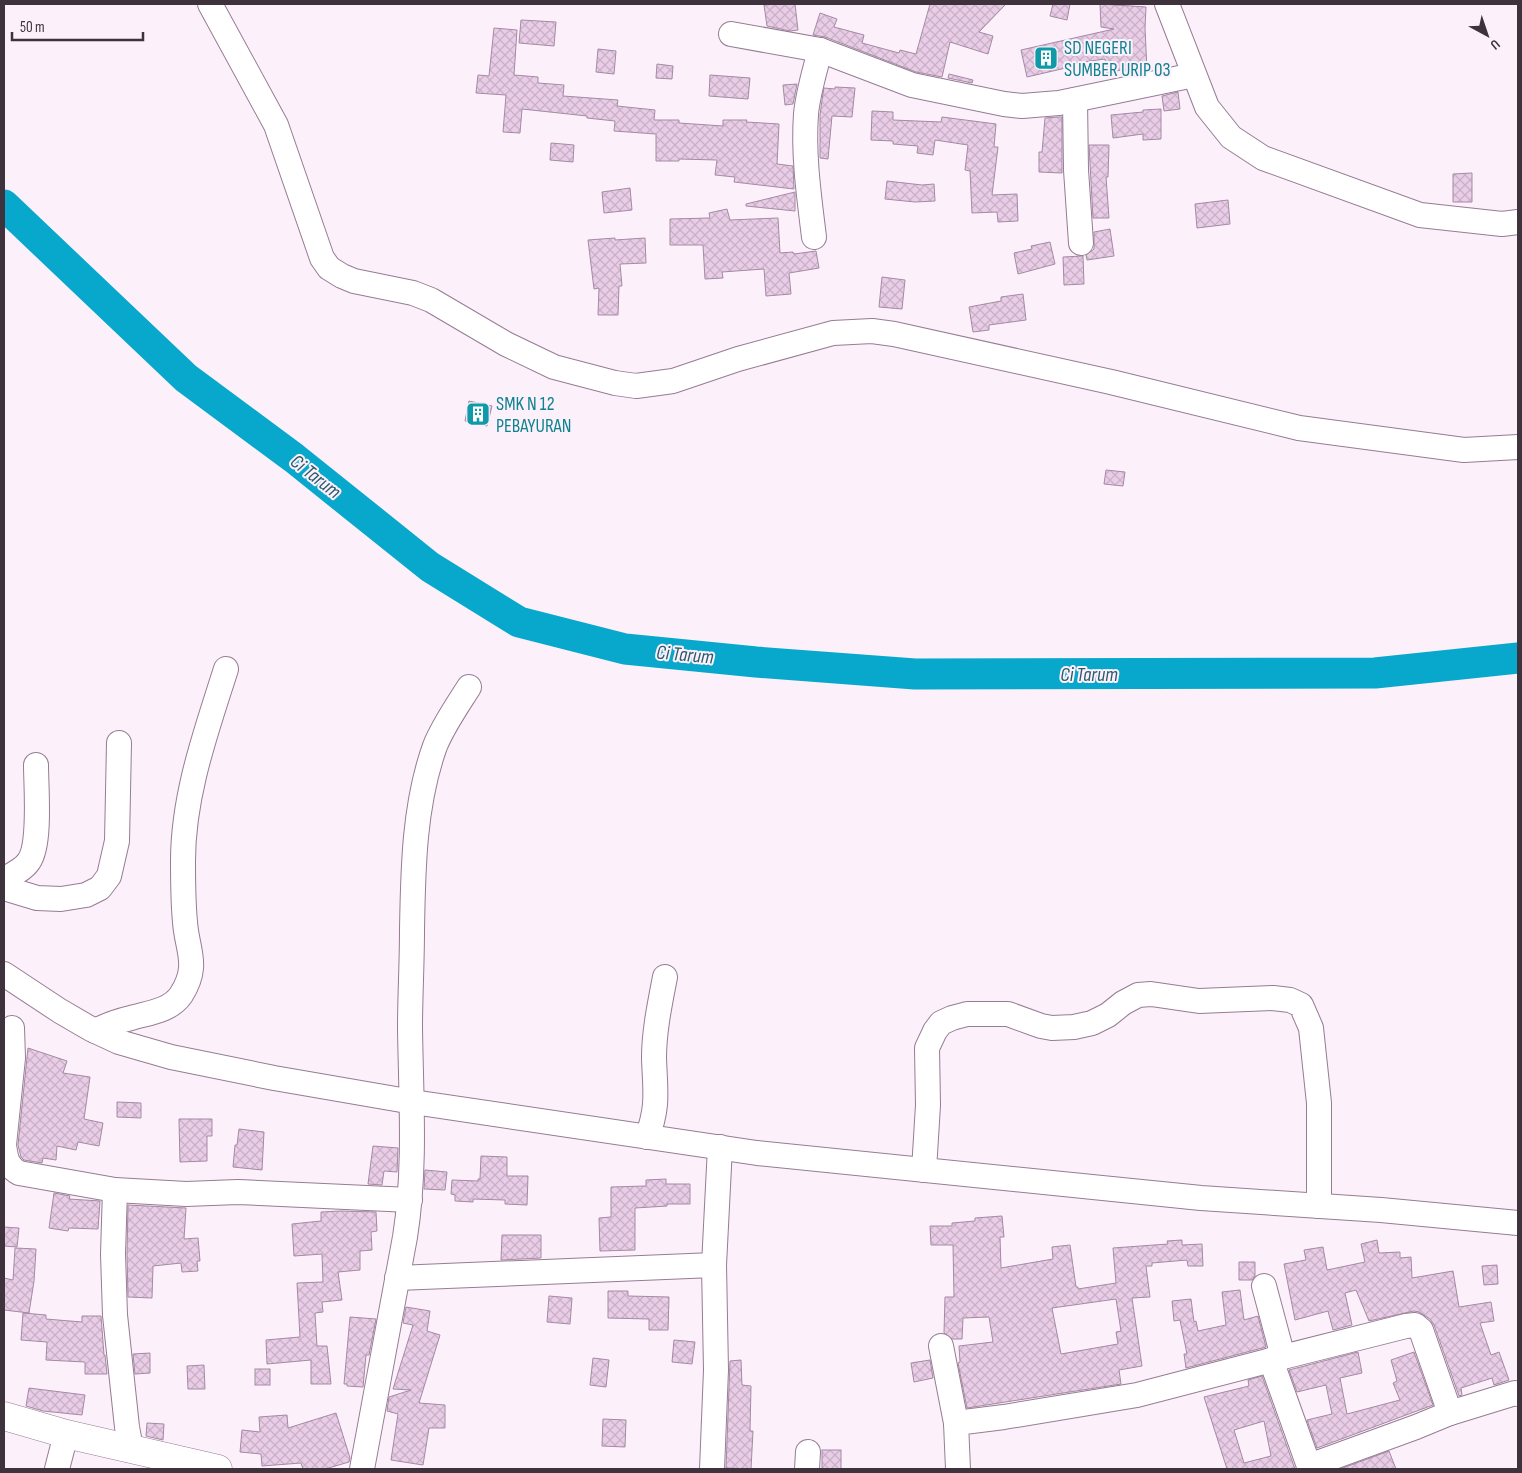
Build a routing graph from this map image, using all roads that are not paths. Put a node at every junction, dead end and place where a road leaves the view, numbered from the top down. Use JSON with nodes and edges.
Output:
{"nodes":[{"id":1,"x":210,"y":4,"type":"edge"},
{"id":2,"x":1167,"y":4,"type":"edge"},
{"id":3,"x":731,"y":34,"type":"dead end"},
{"id":4,"x":820,"y":50,"type":"junction"},
{"id":5,"x":1194,"y":75,"type":"junction"},
{"id":6,"x":1074,"y":100,"type":"junction"},
{"id":7,"x":1518,"y":222,"type":"edge"},
{"id":8,"x":814,"y":237,"type":"dead end"},
{"id":9,"x":1081,"y":243,"type":"dead end"},
{"id":10,"x":1518,"y":448,"type":"edge"},
{"id":11,"x":226,"y":669,"type":"dead end"},
{"id":12,"x":469,"y":687,"type":"dead end"},
{"id":13,"x":118,"y":743,"type":"dead end"},
{"id":14,"x":36,"y":765,"type":"dead end"},
{"id":15,"x":4,"y":879,"type":"edge"},
{"id":16,"x":4,"y":888,"type":"edge"},
{"id":17,"x":4,"y":974,"type":"edge"},
{"id":18,"x":665,"y":977,"type":"dead end"},
{"id":19,"x":12,"y":1028,"type":"dead end"},
{"id":20,"x":95,"y":1031,"type":"junction"},
{"id":21,"x":7,"y":1074,"type":"edge"},
{"id":22,"x":413,"y":1102,"type":"junction"},
{"id":23,"x":647,"y":1137,"type":"junction"},
{"id":24,"x":720,"y":1147,"type":"junction"},
{"id":25,"x":924,"y":1170,"type":"junction"},
{"id":26,"x":115,"y":1190,"type":"junction"},
{"id":27,"x":410,"y":1200,"type":"junction"},
{"id":28,"x":1319,"y":1206,"type":"junction"},
{"id":29,"x":1518,"y":1223,"type":"edge"},
{"id":30,"x":714,"y":1265,"type":"junction"},
{"id":31,"x":397,"y":1278,"type":"junction"},
{"id":32,"x":1264,"y":1286,"type":"dead end"},
{"id":33,"x":941,"y":1346,"type":"dead end"},
{"id":34,"x":1277,"y":1359,"type":"junction"},
{"id":35,"x":1518,"y":1394,"type":"edge"},
{"id":36,"x":1450,"y":1413,"type":"junction"},
{"id":37,"x":4,"y":1416,"type":"edge"},
{"id":38,"x":956,"y":1423,"type":"junction"},
{"id":39,"x":66,"y":1434,"type":"junction"},
{"id":40,"x":131,"y":1449,"type":"junction"},
{"id":41,"x":58,"y":1467,"type":"edge"},
{"id":42,"x":1310,"y":1468,"type":"edge"},
{"id":43,"x":218,"y":1469,"type":"edge"},
{"id":44,"x":362,"y":1469,"type":"edge"},
{"id":45,"x":712,"y":1469,"type":"edge"},
{"id":46,"x":958,"y":1469,"type":"edge"}],
"edges":[{"from":1,"to":10,"type":"street"},
{"from":2,"to":5,"type":"street"},
{"from":3,"to":4,"type":"street"},
{"from":4,"to":6,"type":"street"},
{"from":4,"to":8,"type":"street"},
{"from":5,"to":6,"type":"street"},
{"from":5,"to":7,"type":"street"},
{"from":6,"to":9,"type":"street"},
{"from":11,"to":20,"type":"street"},
{"from":12,"to":22,"type":"street"},
{"from":13,"to":16,"type":"street"},
{"from":14,"to":15,"type":"street"},
{"from":17,"to":20,"type":"street"},
{"from":18,"to":23,"type":"street"},
{"from":19,"to":21,"type":"street"},
{"from":20,"to":22,"type":"street"},
{"from":21,"to":26,"type":"street"},
{"from":22,"to":23,"type":"street"},
{"from":22,"to":27,"type":"street"},
{"from":23,"to":24,"type":"street"},
{"from":24,"to":25,"type":"street"},
{"from":24,"to":30,"type":"street"},
{"from":25,"to":28,"type":"street"},
{"from":25,"to":28,"type":"street"},
{"from":26,"to":27,"type":"street"},
{"from":26,"to":40,"type":"street"},
{"from":27,"to":31,"type":"street"},
{"from":28,"to":29,"type":"street"},
{"from":30,"to":31,"type":"street"},
{"from":30,"to":45,"type":"street"},
{"from":31,"to":44,"type":"street"},
{"from":32,"to":34,"type":"street"},
{"from":33,"to":38,"type":"street"},
{"from":34,"to":36,"type":"street"},
{"from":34,"to":38,"type":"street"},
{"from":34,"to":42,"type":"street"},
{"from":35,"to":36,"type":"street"},
{"from":36,"to":42,"type":"street"},
{"from":37,"to":39,"type":"main road"},
{"from":38,"to":46,"type":"street"},
{"from":39,"to":40,"type":"main road"},
{"from":39,"to":41,"type":"street"},
{"from":40,"to":43,"type":"main road"}]}
